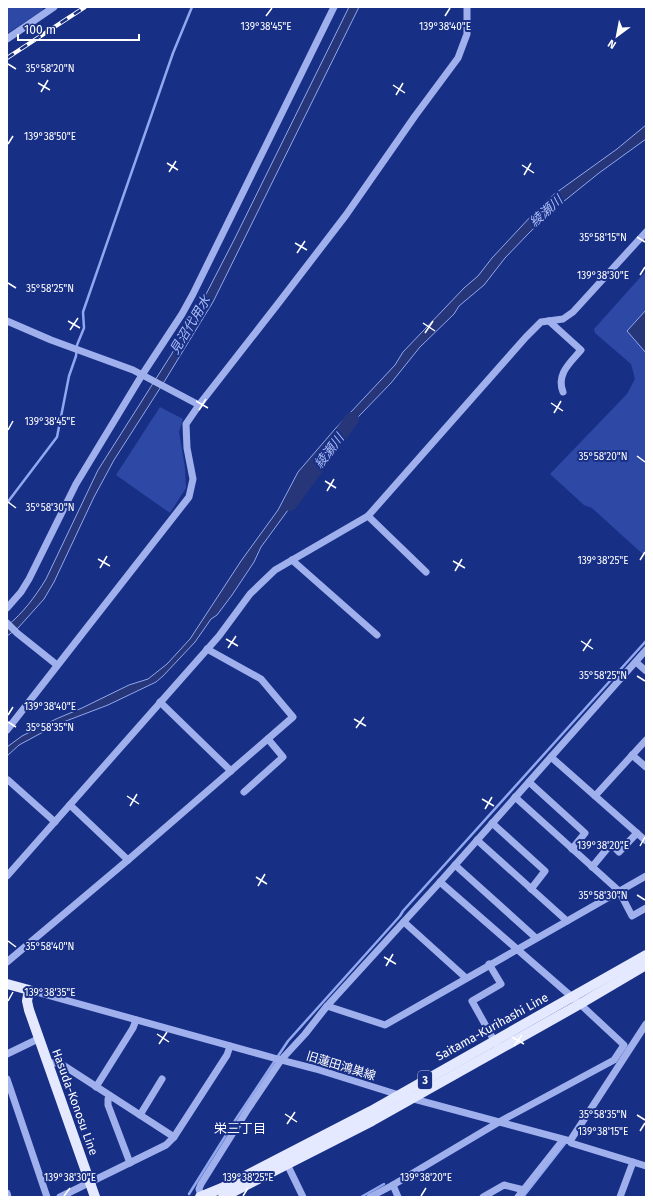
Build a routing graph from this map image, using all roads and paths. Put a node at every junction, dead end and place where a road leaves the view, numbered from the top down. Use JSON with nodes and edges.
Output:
{"nodes":[{"id":1,"x":334,"y":7,"type":"edge"},
{"id":2,"x":468,"y":7,"type":"edge"},
{"id":3,"x":52,"y":8,"type":"edge"},
{"id":4,"x":7,"y":39,"type":"edge"},
{"id":5,"x":646,"y":232,"type":"edge"},
{"id":6,"x":7,"y":321,"type":"edge"},
{"id":7,"x":549,"y":321,"type":"junction"},
{"id":8,"x":142,"y":375,"type":"junction"},
{"id":9,"x":563,"y":392,"type":"dead end"},
{"id":10,"x":199,"y":405,"type":"junction"},
{"id":11,"x":368,"y":516,"type":"junction"},
{"id":12,"x":292,"y":560,"type":"junction"},
{"id":13,"x":426,"y":572,"type":"dead end"},
{"id":14,"x":7,"y":608,"type":"edge"},
{"id":15,"x":7,"y":623,"type":"edge"},
{"id":16,"x":377,"y":635,"type":"dead end"},
{"id":17,"x":208,"y":649,"type":"junction"},
{"id":18,"x":646,"y":650,"type":"edge"},
{"id":19,"x":636,"y":662,"type":"junction"},
{"id":20,"x":57,"y":665,"type":"junction"},
{"id":21,"x":646,"y":671,"type":"edge"},
{"id":22,"x":160,"y":702,"type":"junction"},
{"id":23,"x":7,"y":730,"type":"edge"},
{"id":24,"x":268,"y":739,"type":"junction"},
{"id":25,"x":646,"y":740,"type":"edge"},
{"id":26,"x":632,"y":755,"type":"junction"},
{"id":27,"x":551,"y":757,"type":"junction"},
{"id":28,"x":646,"y":767,"type":"edge"},
{"id":29,"x":231,"y":772,"type":"junction"},
{"id":30,"x":8,"y":780,"type":"dead end"},
{"id":31,"x":529,"y":782,"type":"junction"},
{"id":32,"x":244,"y":792,"type":"dead end"},
{"id":33,"x":595,"y":796,"type":"junction"},
{"id":34,"x":515,"y":798,"type":"junction"},
{"id":35,"x":70,"y":805,"type":"junction"},
{"id":36,"x":55,"y":822,"type":"junction"},
{"id":37,"x":492,"y":823,"type":"junction"},
{"id":38,"x":637,"y":833,"type":"junction"},
{"id":39,"x":477,"y":840,"type":"junction"},
{"id":40,"x":646,"y":840,"type":"edge"},
{"id":41,"x":572,"y":849,"type":"junction"},
{"id":42,"x":128,"y":860,"type":"junction"},
{"id":43,"x":455,"y":865,"type":"junction"},
{"id":44,"x":592,"y":867,"type":"junction"},
{"id":45,"x":7,"y":876,"type":"edge"},
{"id":46,"x":646,"y":876,"type":"edge"},
{"id":47,"x":440,"y":882,"type":"junction"},
{"id":48,"x":531,"y":888,"type":"junction"},
{"id":49,"x":619,"y":891,"type":"junction"},
{"id":50,"x":646,"y":908,"type":"edge"},
{"id":51,"x":567,"y":921,"type":"junction"},
{"id":52,"x":404,"y":922,"type":"junction"},
{"id":53,"x":536,"y":938,"type":"junction"},
{"id":54,"x":517,"y":949,"type":"junction"},
{"id":55,"x":646,"y":955,"type":"edge"},
{"id":56,"x":7,"y":962,"type":"edge"},
{"id":57,"x":489,"y":964,"type":"junction"},
{"id":58,"x":646,"y":965,"type":"edge"},
{"id":59,"x":466,"y":978,"type":"junction"},
{"id":60,"x":7,"y":984,"type":"edge"},
{"id":61,"x":29,"y":990,"type":"junction"},
{"id":62,"x":572,"y":997,"type":"junction"},
{"id":63,"x":580,"y":1004,"type":"junction"},
{"id":64,"x":327,"y":1006,"type":"junction"},
{"id":65,"x":136,"y":1020,"type":"junction"},
{"id":66,"x":646,"y":1024,"type":"edge"},
{"id":67,"x":38,"y":1039,"type":"junction"},
{"id":68,"x":497,"y":1045,"type":"junction"},
{"id":69,"x":230,"y":1046,"type":"junction"},
{"id":70,"x":622,"y":1053,"type":"junction"},
{"id":71,"x":7,"y":1054,"type":"edge"},
{"id":72,"x":279,"y":1060,"type":"junction"},
{"id":73,"x":47,"y":1063,"type":"junction"},
{"id":74,"x":162,"y":1079,"type":"dead end"},
{"id":75,"x":7,"y":1080,"type":"edge"},
{"id":76,"x":96,"y":1087,"type":"junction"},
{"id":77,"x":399,"y":1095,"type":"junction"},
{"id":78,"x":110,"y":1096,"type":"junction"},
{"id":79,"x":413,"y":1098,"type":"junction"},
{"id":80,"x":140,"y":1115,"type":"junction"},
{"id":81,"x":499,"y":1122,"type":"junction"},
{"id":82,"x":174,"y":1137,"type":"junction"},
{"id":83,"x":567,"y":1141,"type":"junction"},
{"id":84,"x":633,"y":1162,"type":"junction"},
{"id":85,"x":130,"y":1163,"type":"junction"},
{"id":86,"x":287,"y":1164,"type":"junction"},
{"id":87,"x":646,"y":1166,"type":"edge"},
{"id":88,"x":90,"y":1182,"type":"junction"},
{"id":89,"x":393,"y":1185,"type":"junction"},
{"id":90,"x":524,"y":1190,"type":"junction"},
{"id":91,"x":7,"y":1193,"type":"edge"},
{"id":92,"x":8,"y":1197,"type":"edge"},
{"id":93,"x":47,"y":1197,"type":"edge"},
{"id":94,"x":60,"y":1197,"type":"edge"},
{"id":95,"x":95,"y":1197,"type":"edge"},
{"id":96,"x":200,"y":1197,"type":"edge"},
{"id":97,"x":223,"y":1197,"type":"edge"},
{"id":98,"x":304,"y":1197,"type":"edge"},
{"id":99,"x":370,"y":1197,"type":"edge"},
{"id":100,"x":398,"y":1197,"type":"edge"},
{"id":101,"x":483,"y":1197,"type":"edge"},
{"id":102,"x":518,"y":1197,"type":"edge"},
{"id":103,"x":620,"y":1197,"type":"edge"}],
"edges":[{"from":1,"to":8,"type":"street"},
{"from":2,"to":10,"type":"street"},
{"from":3,"to":4,"type":"street"},
{"from":5,"to":7,"type":"street"},
{"from":6,"to":8,"type":"street"},
{"from":7,"to":9,"type":"street"},
{"from":7,"to":11,"type":"street"},
{"from":8,"to":10,"type":"street"},
{"from":8,"to":14,"type":"street"},
{"from":10,"to":20,"type":"street"},
{"from":11,"to":12,"type":"street"},
{"from":11,"to":13,"type":"street"},
{"from":12,"to":16,"type":"street"},
{"from":12,"to":17,"type":"street"},
{"from":15,"to":20,"type":"street"},
{"from":17,"to":22,"type":"street"},
{"from":17,"to":24,"type":"street"},
{"from":18,"to":19,"type":"street"},
{"from":19,"to":21,"type":"street"},
{"from":19,"to":27,"type":"street"},
{"from":20,"to":23,"type":"street"},
{"from":22,"to":29,"type":"street"},
{"from":22,"to":35,"type":"street"},
{"from":24,"to":29,"type":"street"},
{"from":24,"to":32,"type":"street"},
{"from":25,"to":26,"type":"street"},
{"from":26,"to":28,"type":"street"},
{"from":26,"to":33,"type":"street"},
{"from":27,"to":31,"type":"street"},
{"from":27,"to":33,"type":"street"},
{"from":29,"to":42,"type":"street"},
{"from":30,"to":36,"type":"street"},
{"from":31,"to":34,"type":"street"},
{"from":31,"to":41,"type":"street"},
{"from":33,"to":38,"type":"street"},
{"from":34,"to":37,"type":"street"},
{"from":34,"to":41,"type":"street"},
{"from":35,"to":36,"type":"street"},
{"from":35,"to":42,"type":"street"},
{"from":36,"to":45,"type":"street"},
{"from":37,"to":39,"type":"street"},
{"from":37,"to":48,"type":"street"},
{"from":38,"to":40,"type":"street"},
{"from":38,"to":44,"type":"street"},
{"from":39,"to":43,"type":"street"},
{"from":39,"to":48,"type":"street"},
{"from":41,"to":44,"type":"street"},
{"from":42,"to":56,"type":"street"},
{"from":43,"to":47,"type":"street"},
{"from":43,"to":53,"type":"street"},
{"from":44,"to":49,"type":"street"},
{"from":46,"to":49,"type":"street"},
{"from":47,"to":52,"type":"street"},
{"from":47,"to":54,"type":"street"},
{"from":48,"to":51,"type":"street"},
{"from":49,"to":50,"type":"street"},
{"from":49,"to":51,"type":"street"},
{"from":51,"to":53,"type":"street"},
{"from":52,"to":59,"type":"street"},
{"from":52,"to":64,"type":"street"},
{"from":53,"to":54,"type":"street"},
{"from":54,"to":57,"type":"street"},
{"from":54,"to":62,"type":"street"},
{"from":55,"to":62,"type":"main road","name":"Saitama-Kurihashi Line","number":"3"},
{"from":57,"to":59,"type":"street"},
{"from":57,"to":68,"type":"street"},
{"from":58,"to":63,"type":"main road","name":"Saitama-Kurihashi Line","number":"3"},
{"from":59,"to":64,"type":"street"},
{"from":60,"to":61,"type":"main road"},
{"from":61,"to":65,"type":"street","name":"旧蓮田鴻巣線"},
{"from":61,"to":67,"type":"main road","name":"Hasuda-Konosu Line"},
{"from":62,"to":63,"type":"street"},
{"from":62,"to":68,"type":"main road","name":"Saitama-Kurihashi Line","number":"3"},
{"from":63,"to":68,"type":"main road","name":"Saitama-Kurihashi Line","number":"3"},
{"from":63,"to":70,"type":"street"},
{"from":64,"to":72,"type":"street"},
{"from":65,"to":69,"type":"street","name":"旧蓮田鴻巣線"},
{"from":65,"to":76,"type":"street"},
{"from":66,"to":70,"type":"street"},
{"from":67,"to":71,"type":"street"},
{"from":67,"to":73,"type":"main road","name":"Hasuda-Konosu Line"},
{"from":68,"to":77,"type":"main road","name":"Saitama-Kurihashi Line","number":"3"},
{"from":68,"to":79,"type":"main road","name":"Saitama-Kurihashi Line","number":"3"},
{"from":69,"to":72,"type":"street","name":"旧蓮田鴻巣線"},
{"from":69,"to":82,"type":"street"},
{"from":70,"to":81,"type":"street"},
{"from":70,"to":83,"type":"street"},
{"from":72,"to":77,"type":"street","name":"旧蓮田鴻巣線"},
{"from":72,"to":96,"type":"street"},
{"from":73,"to":76,"type":"street"},
{"from":73,"to":88,"type":"main road","name":"Hasuda-Konosu Line"},
{"from":74,"to":80,"type":"street"},
{"from":75,"to":93,"type":"street"},
{"from":76,"to":78,"type":"street"},
{"from":77,"to":79,"type":"street","name":"旧蓮田鴻巣線"},
{"from":77,"to":96,"type":"main road","name":"Saitama-Kurihashi Line","number":"3"},
{"from":78,"to":80,"type":"street"},
{"from":78,"to":85,"type":"street"},
{"from":79,"to":81,"type":"street","name":"旧蓮田鴻巣線"},
{"from":79,"to":86,"type":"main road","name":"Saitama-Kurihashi Line","number":"3"},
{"from":80,"to":82,"type":"street"},
{"from":81,"to":83,"type":"street","name":"旧蓮田鴻巣線"},
{"from":81,"to":89,"type":"street"},
{"from":82,"to":85,"type":"street"},
{"from":83,"to":84,"type":"street","name":"旧蓮田鴻巣線"},
{"from":83,"to":90,"type":"street"},
{"from":84,"to":87,"type":"street","name":"旧蓮田鴻巣線"},
{"from":84,"to":103,"type":"street"},
{"from":85,"to":88,"type":"street"},
{"from":86,"to":97,"type":"main road","name":"Saitama-Kurihashi Line","number":"3"},
{"from":86,"to":98,"type":"street"},
{"from":88,"to":94,"type":"street"},
{"from":88,"to":95,"type":"main road","name":"Hasuda-Konosu Line"},
{"from":89,"to":99,"type":"street"},
{"from":89,"to":100,"type":"street"},
{"from":90,"to":101,"type":"street"},
{"from":90,"to":102,"type":"street"},
{"from":91,"to":92,"type":"street"}]}
